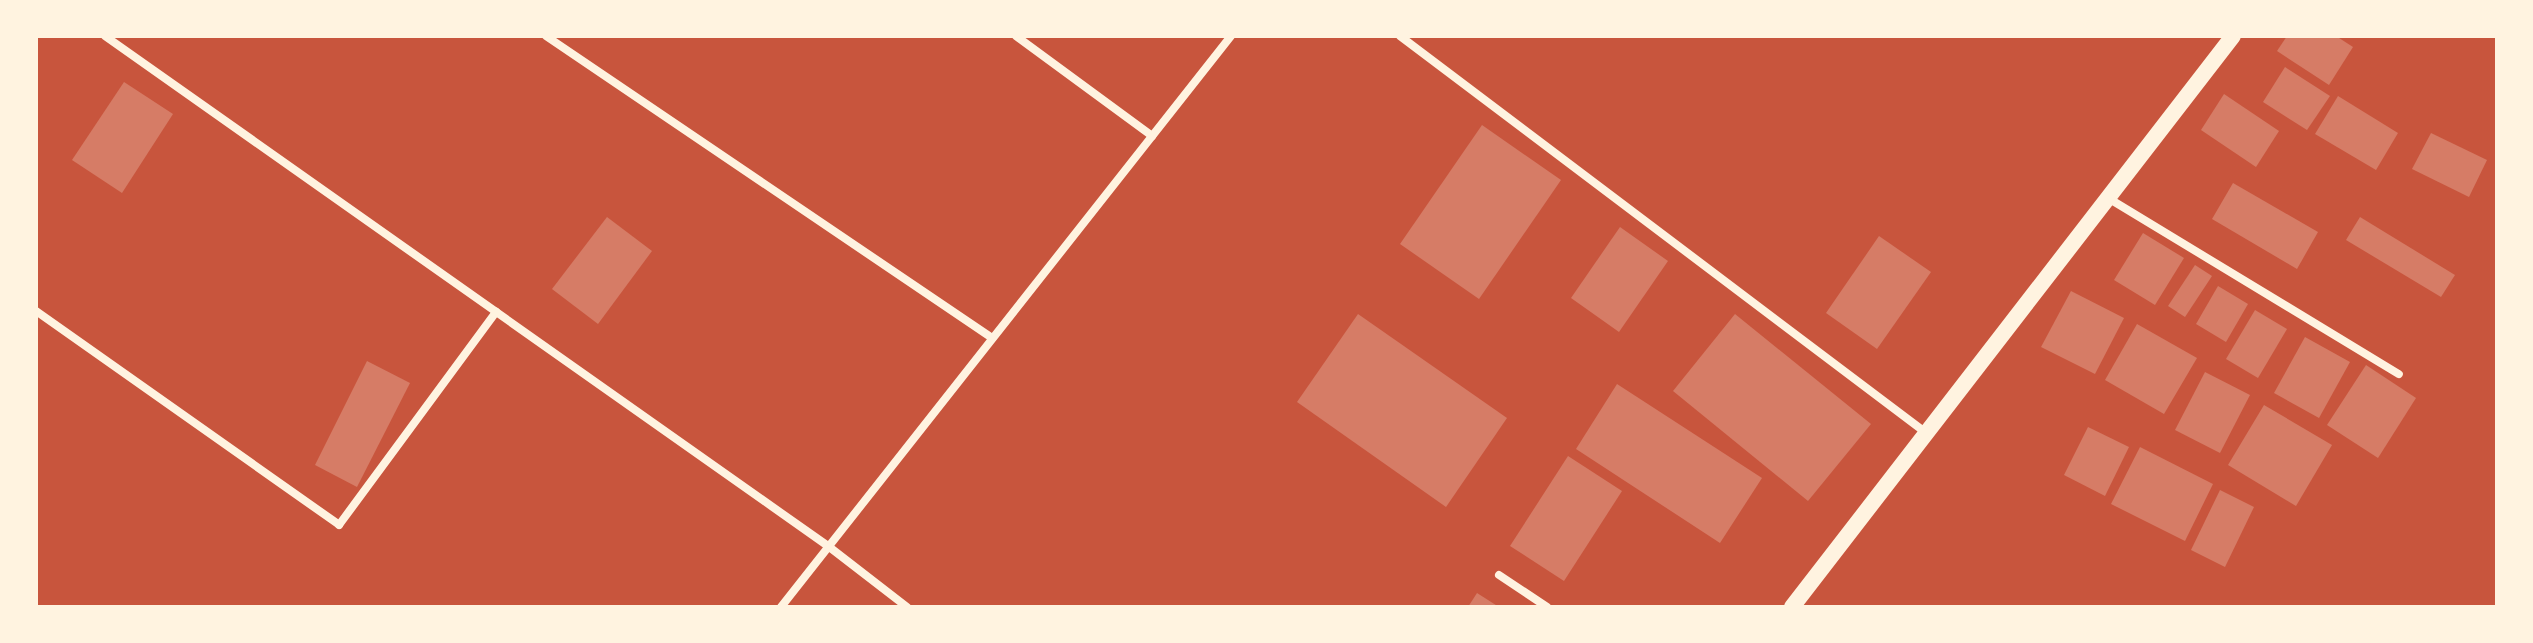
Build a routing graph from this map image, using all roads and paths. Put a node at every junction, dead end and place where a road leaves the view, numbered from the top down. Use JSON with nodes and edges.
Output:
{"nodes":[{"id":1,"x":105,"y":36,"type":"edge"},
{"id":2,"x":546,"y":36,"type":"edge"},
{"id":3,"x":1016,"y":36,"type":"edge"},
{"id":4,"x":1231,"y":36,"type":"edge"},
{"id":5,"x":1400,"y":36,"type":"edge"},
{"id":6,"x":2233,"y":36,"type":"edge"},
{"id":7,"x":1152,"y":136,"type":"junction"},
{"id":8,"x":2108,"y":197,"type":"junction"},
{"id":9,"x":36,"y":311,"type":"edge"},
{"id":10,"x":496,"y":312,"type":"junction"},
{"id":11,"x":992,"y":338,"type":"junction"},
{"id":12,"x":2399,"y":374,"type":"dead end"},
{"id":13,"x":1925,"y":432,"type":"junction"},
{"id":14,"x":828,"y":546,"type":"junction"},
{"id":15,"x":1499,"y":575,"type":"dead end"},
{"id":16,"x":781,"y":607,"type":"edge"},
{"id":17,"x":907,"y":607,"type":"edge"},
{"id":18,"x":1547,"y":607,"type":"edge"},
{"id":19,"x":1792,"y":607,"type":"edge"}],
"edges":[{"from":1,"to":10,"type":"street"},
{"from":2,"to":11,"type":"street"},
{"from":3,"to":7,"type":"street"},
{"from":4,"to":7,"type":"street"},
{"from":5,"to":13,"type":"street"},
{"from":6,"to":8,"type":"main road"},
{"from":7,"to":11,"type":"street"},
{"from":8,"to":12,"type":"street"},
{"from":8,"to":13,"type":"main road"},
{"from":9,"to":10,"type":"street"},
{"from":10,"to":14,"type":"street"},
{"from":11,"to":14,"type":"street"},
{"from":13,"to":19,"type":"main road"},
{"from":14,"to":16,"type":"street"},
{"from":14,"to":17,"type":"street"},
{"from":15,"to":18,"type":"street"}]}
